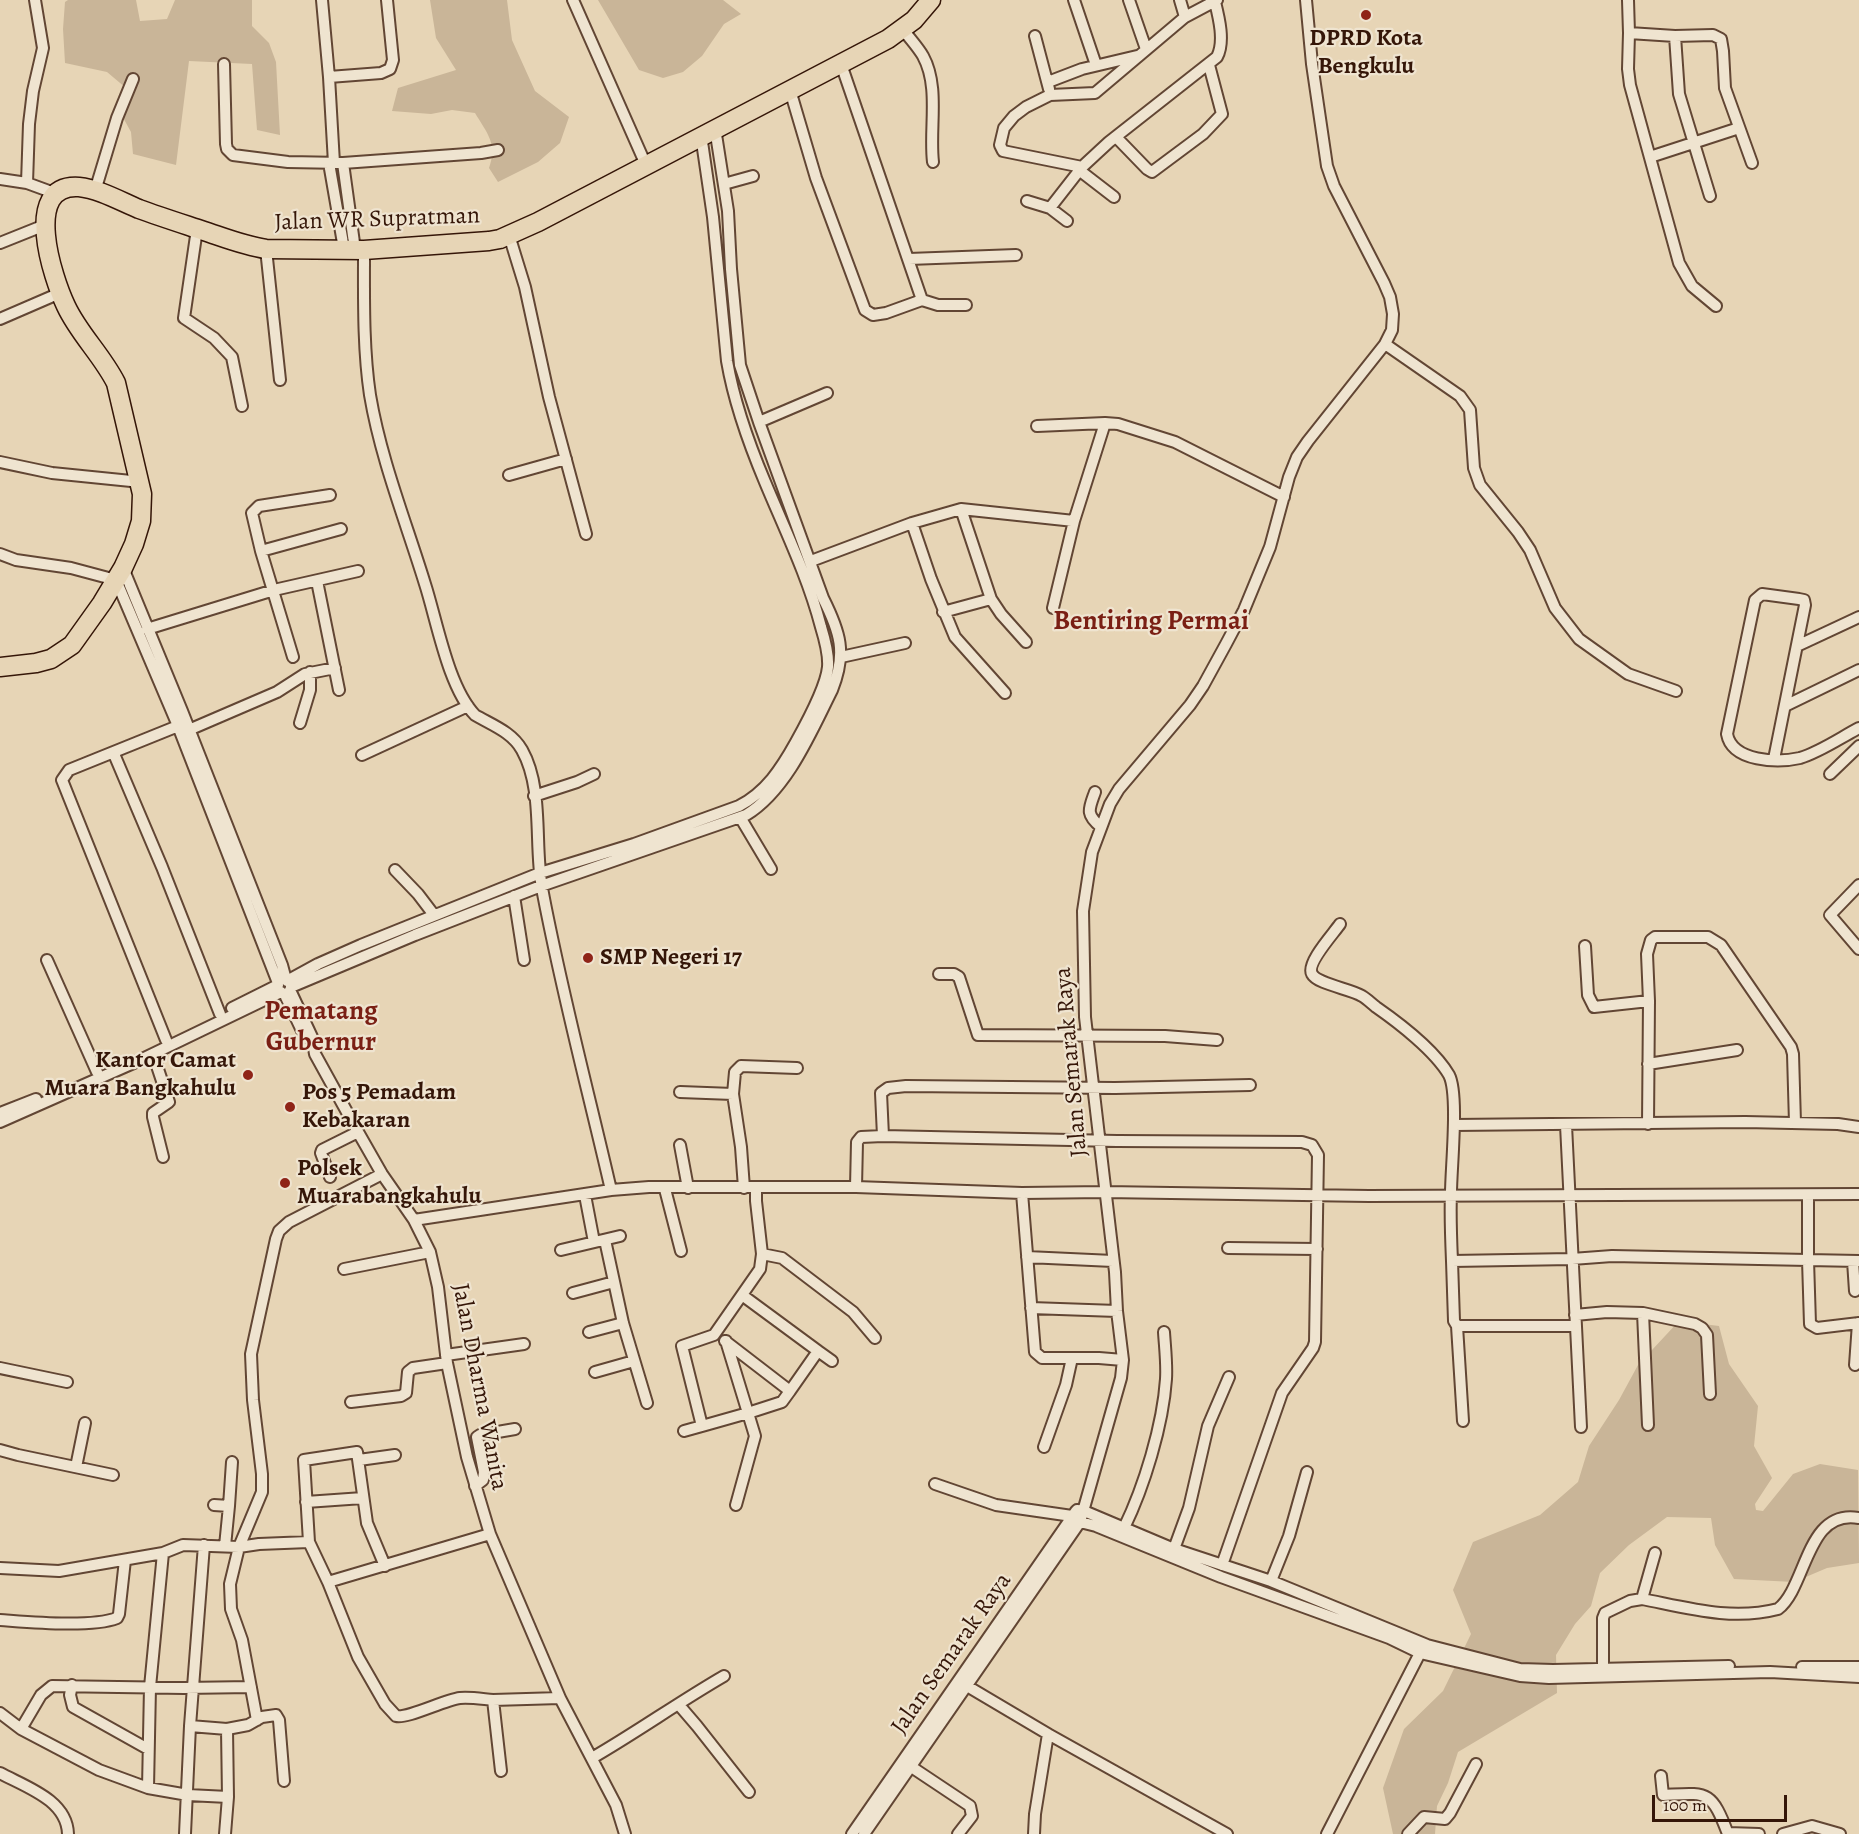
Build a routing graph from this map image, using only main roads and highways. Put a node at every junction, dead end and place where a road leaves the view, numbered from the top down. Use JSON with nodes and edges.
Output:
{"nodes":[{"id":1,"x":932,"y":0,"type":"edge"},
{"id":2,"x":0,"y":667,"type":"edge"}],
"edges":[{"from":1,"to":2,"type":"highway","name":"Jalan WR Supratman"}]}
